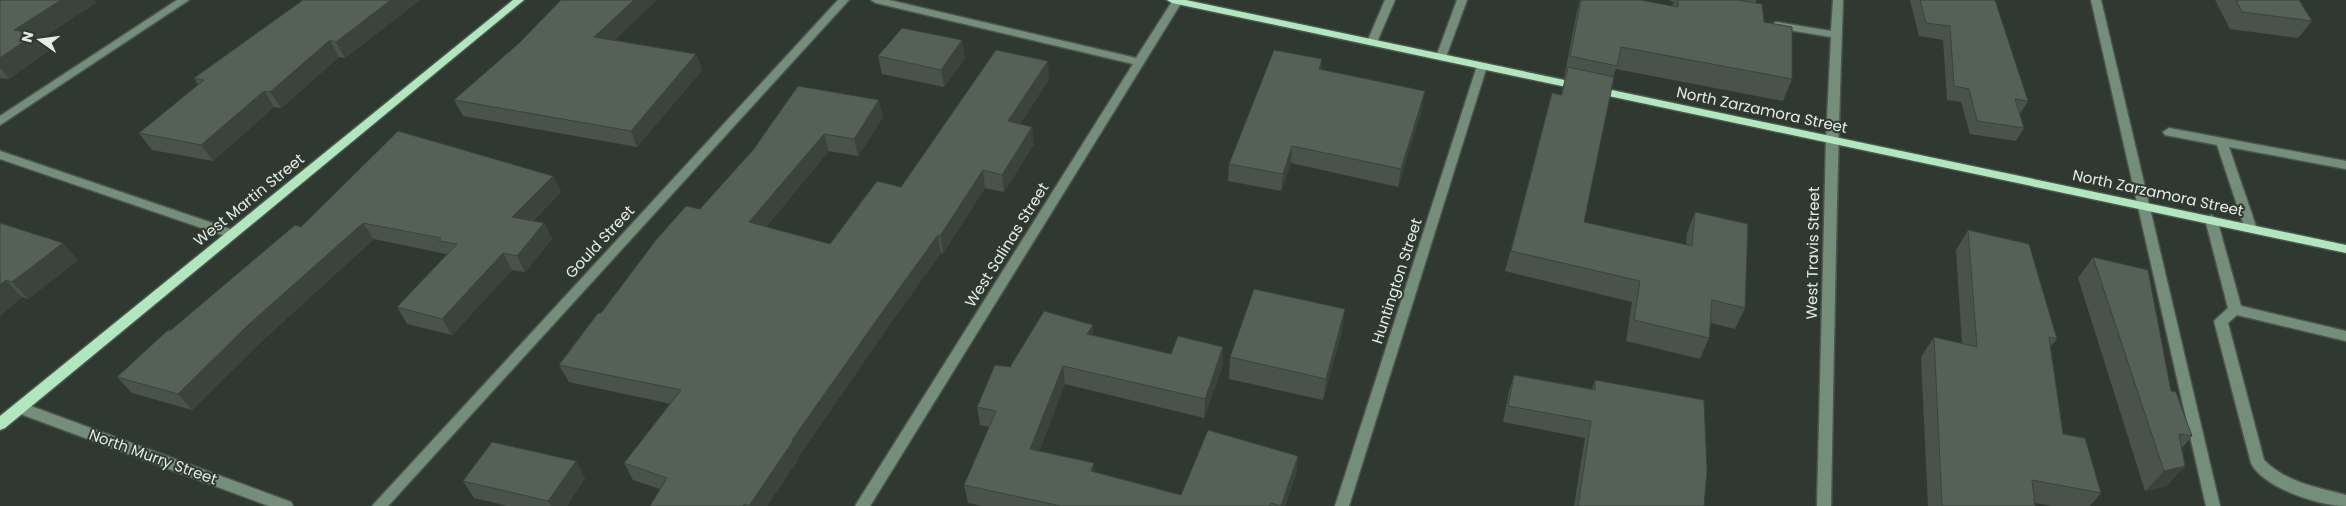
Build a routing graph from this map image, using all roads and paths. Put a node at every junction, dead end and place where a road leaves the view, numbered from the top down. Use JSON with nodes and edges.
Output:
{"nodes":[{"id":1,"x":184,"y":0,"type":"edge"},
{"id":2,"x":518,"y":0,"type":"edge"},
{"id":3,"x":844,"y":0,"type":"edge"},
{"id":4,"x":876,"y":0,"type":"edge"},
{"id":5,"x":1176,"y":0,"type":"edge"},
{"id":6,"x":1390,"y":0,"type":"edge"},
{"id":7,"x":1462,"y":0,"type":"edge"},
{"id":8,"x":1838,"y":0,"type":"edge"},
{"id":9,"x":2096,"y":0,"type":"edge"},
{"id":10,"x":1761,"y":22,"type":"edge"},
{"id":11,"x":1838,"y":35,"type":"junction"},
{"id":12,"x":1372,"y":42,"type":"junction"},
{"id":13,"x":1441,"y":57,"type":"junction"},
{"id":14,"x":1140,"y":62,"type":"junction"},
{"id":15,"x":1482,"y":66,"type":"junction"},
{"id":16,"x":0,"y":121,"type":"edge"},
{"id":17,"x":2169,"y":132,"type":"dead end"},
{"id":18,"x":1832,"y":140,"type":"junction"},
{"id":19,"x":2222,"y":142,"type":"junction"},
{"id":20,"x":0,"y":155,"type":"edge"},
{"id":21,"x":2346,"y":164,"type":"edge"},
{"id":22,"x":2145,"y":205,"type":"junction"},
{"id":23,"x":2211,"y":219,"type":"junction"},
{"id":24,"x":2251,"y":228,"type":"junction"},
{"id":25,"x":232,"y":234,"type":"junction"},
{"id":26,"x":2346,"y":248,"type":"edge"},
{"id":27,"x":2235,"y":310,"type":"junction"},
{"id":28,"x":2346,"y":336,"type":"edge"},
{"id":29,"x":20,"y":408,"type":"junction"},
{"id":30,"x":0,"y":424,"type":"edge"},
{"id":31,"x":2346,"y":501,"type":"edge"},
{"id":32,"x":286,"y":506,"type":"edge"},
{"id":33,"x":379,"y":506,"type":"edge"},
{"id":34,"x":862,"y":506,"type":"edge"},
{"id":35,"x":1342,"y":506,"type":"edge"},
{"id":36,"x":1824,"y":506,"type":"edge"},
{"id":37,"x":2213,"y":506,"type":"edge"}],
"edges":[{"from":1,"to":16,"type":"street"},
{"from":2,"to":25,"type":"main road","name":"West Martin Street"},
{"from":3,"to":33,"type":"street","name":"Gould Street"},
{"from":4,"to":14,"type":"street"},
{"from":5,"to":12,"type":"main road","name":"North Zarzamora Street"},
{"from":5,"to":14,"type":"street","name":"West Salinas Street"},
{"from":6,"to":12,"type":"street"},
{"from":7,"to":13,"type":"street"},
{"from":8,"to":11,"type":"street","name":"West Travis Street"},
{"from":9,"to":22,"type":"street"},
{"from":10,"to":11,"type":"street"},
{"from":11,"to":18,"type":"street","name":"West Travis Street"},
{"from":12,"to":13,"type":"main road","name":"North Zarzamora Street"},
{"from":13,"to":15,"type":"main road","name":"North Zarzamora Street"},
{"from":14,"to":34,"type":"street","name":"West Salinas Street"},
{"from":15,"to":18,"type":"main road","name":"North Zarzamora Street"},
{"from":15,"to":35,"type":"street","name":"Huntington Street"},
{"from":17,"to":19,"type":"street"},
{"from":18,"to":22,"type":"main road","name":"North Zarzamora Street"},
{"from":18,"to":36,"type":"street","name":"West Travis Street"},
{"from":19,"to":21,"type":"street"},
{"from":19,"to":24,"type":"street"},
{"from":20,"to":25,"type":"street"},
{"from":22,"to":23,"type":"main road","name":"North Zarzamora Street"},
{"from":22,"to":37,"type":"street"},
{"from":23,"to":24,"type":"main road","name":"North Zarzamora Street"},
{"from":23,"to":27,"type":"street"},
{"from":24,"to":26,"type":"main road","name":"North Zarzamora Street"},
{"from":25,"to":29,"type":"main road","name":"West Martin Street"},
{"from":27,"to":28,"type":"street"},
{"from":27,"to":31,"type":"street"},
{"from":29,"to":30,"type":"main road","name":"West Martin Street"},
{"from":29,"to":32,"type":"street","name":"North Murry Street"}]}
